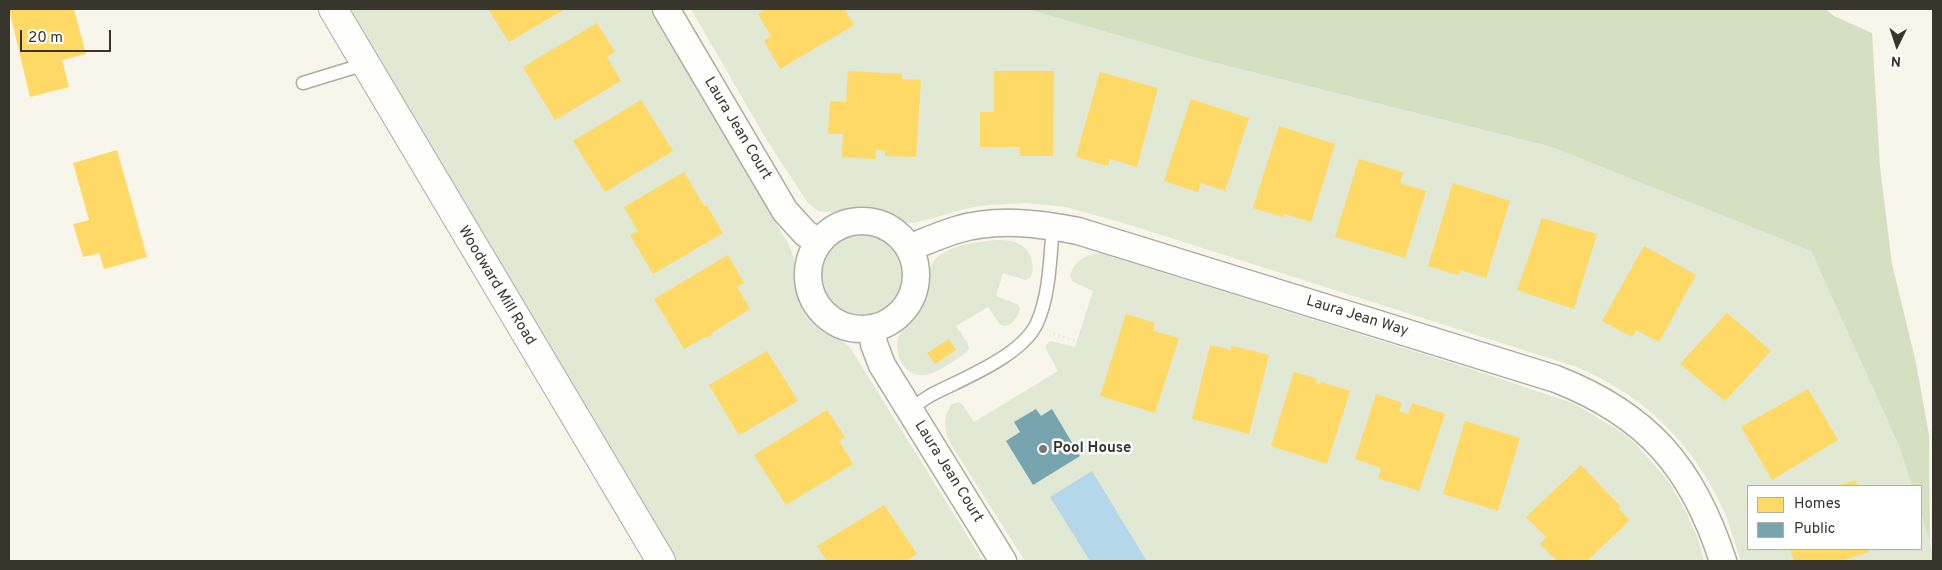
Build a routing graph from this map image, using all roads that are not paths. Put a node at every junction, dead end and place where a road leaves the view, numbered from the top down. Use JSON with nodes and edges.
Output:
{"nodes":[{"id":1,"x":333,"y":9,"type":"edge"},
{"id":2,"x":666,"y":9,"type":"edge"},
{"id":3,"x":365,"y":64,"type":"junction"},
{"id":4,"x":303,"y":83,"type":"dead end"},
{"id":5,"x":1053,"y":226,"type":"junction"},
{"id":6,"x":818,"y":242,"type":"junction"},
{"id":7,"x":909,"y":248,"type":"junction"},
{"id":8,"x":872,"y":328,"type":"junction"},
{"id":9,"x":909,"y":410,"type":"junction"},
{"id":10,"x":662,"y":561,"type":"edge"},
{"id":11,"x":1003,"y":561,"type":"edge"},
{"id":12,"x":1723,"y":561,"type":"edge"}],
"edges":[{"from":1,"to":3,"type":"street","name":"Woodward Mill Road"},
{"from":2,"to":6,"type":"street","name":"Laura Jean Court"},
{"from":3,"to":4,"type":"lane"},
{"from":3,"to":10,"type":"street","name":"Woodward Mill Road"},
{"from":5,"to":7,"type":"street","name":"Laura Jean Way"},
{"from":5,"to":9,"type":"lane"},
{"from":5,"to":12,"type":"street","name":"Laura Jean Way"},
{"from":6,"to":7,"type":"street"},
{"from":6,"to":8,"type":"street"},
{"from":7,"to":8,"type":"street"},
{"from":8,"to":9,"type":"street","name":"Laura Jean Court"},
{"from":9,"to":11,"type":"street","name":"Laura Jean Court"}]}
